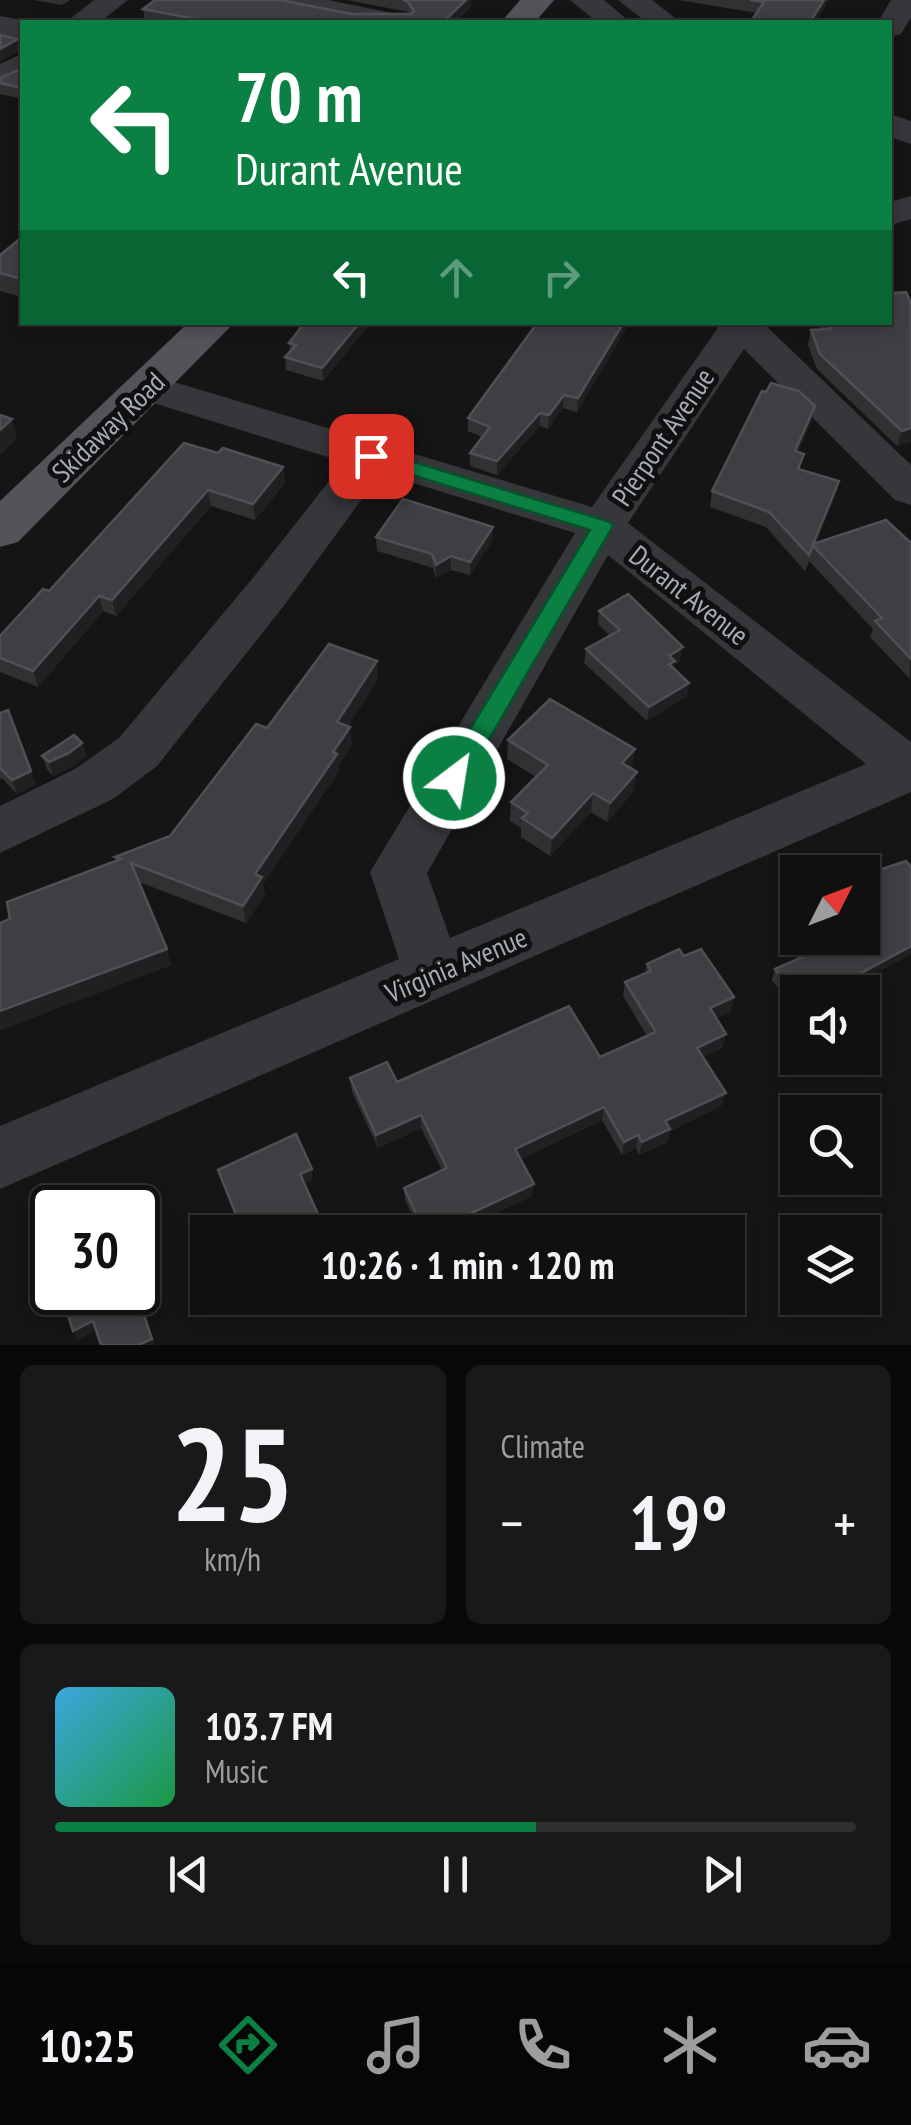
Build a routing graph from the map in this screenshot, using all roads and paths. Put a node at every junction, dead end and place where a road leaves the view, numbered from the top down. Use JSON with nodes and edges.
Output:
{"nodes":[{"id":1,"x":113,"y":0,"type":"edge"},
{"id":2,"x":283,"y":0,"type":"edge"},
{"id":3,"x":585,"y":0,"type":"edge"},
{"id":4,"x":634,"y":0,"type":"edge"},
{"id":5,"x":906,"y":0,"type":"edge"},
{"id":6,"x":83,"y":20,"type":"edge"},
{"id":7,"x":386,"y":20,"type":"edge"},
{"id":8,"x":612,"y":20,"type":"edge"},
{"id":9,"x":662,"y":20,"type":"edge"},
{"id":10,"x":892,"y":24,"type":"edge"},
{"id":11,"x":211,"y":325,"type":"edge"},
{"id":12,"x":740,"y":325,"type":"edge"},
{"id":13,"x":743,"y":325,"type":"edge"},
{"id":14,"x":150,"y":388,"type":"junction"},
{"id":15,"x":371,"y":456,"type":"junction"},
{"id":16,"x":911,"y":490,"type":"edge"},
{"id":17,"x":602,"y":526,"type":"junction"},
{"id":18,"x":0,"y":530,"type":"edge"},
{"id":19,"x":910,"y":769,"type":"edge"},
{"id":20,"x":0,"y":831,"type":"edge"},
{"id":21,"x":434,"y":974,"type":"junction"},
{"id":22,"x":0,"y":1158,"type":"edge"}],
"edges":[{"from":1,"to":6,"type":"street"},
{"from":2,"to":7,"type":"street"},
{"from":3,"to":8,"type":"street"},
{"from":4,"to":9,"type":"street"},
{"from":5,"to":10,"type":"street"},
{"from":11,"to":14,"type":"main road","name":"Skidaway Road"},
{"from":12,"to":17,"type":"street","name":"Pierpont Avenue"},
{"from":13,"to":16,"type":"street"},
{"from":14,"to":15,"type":"street","name":"Durant Avenue"},
{"from":14,"to":18,"type":"main road","name":"Skidaway Road"},
{"from":15,"to":17,"type":"street","name":"Durant Avenue"},
{"from":15,"to":20,"type":"street"},
{"from":17,"to":19,"type":"street","name":"Durant Avenue"},
{"from":17,"to":21,"type":"street","name":"Pierpont Avenue"},
{"from":19,"to":21,"type":"street","name":"Virginia Avenue"},
{"from":21,"to":22,"type":"street","name":"Virginia Avenue"}]}
